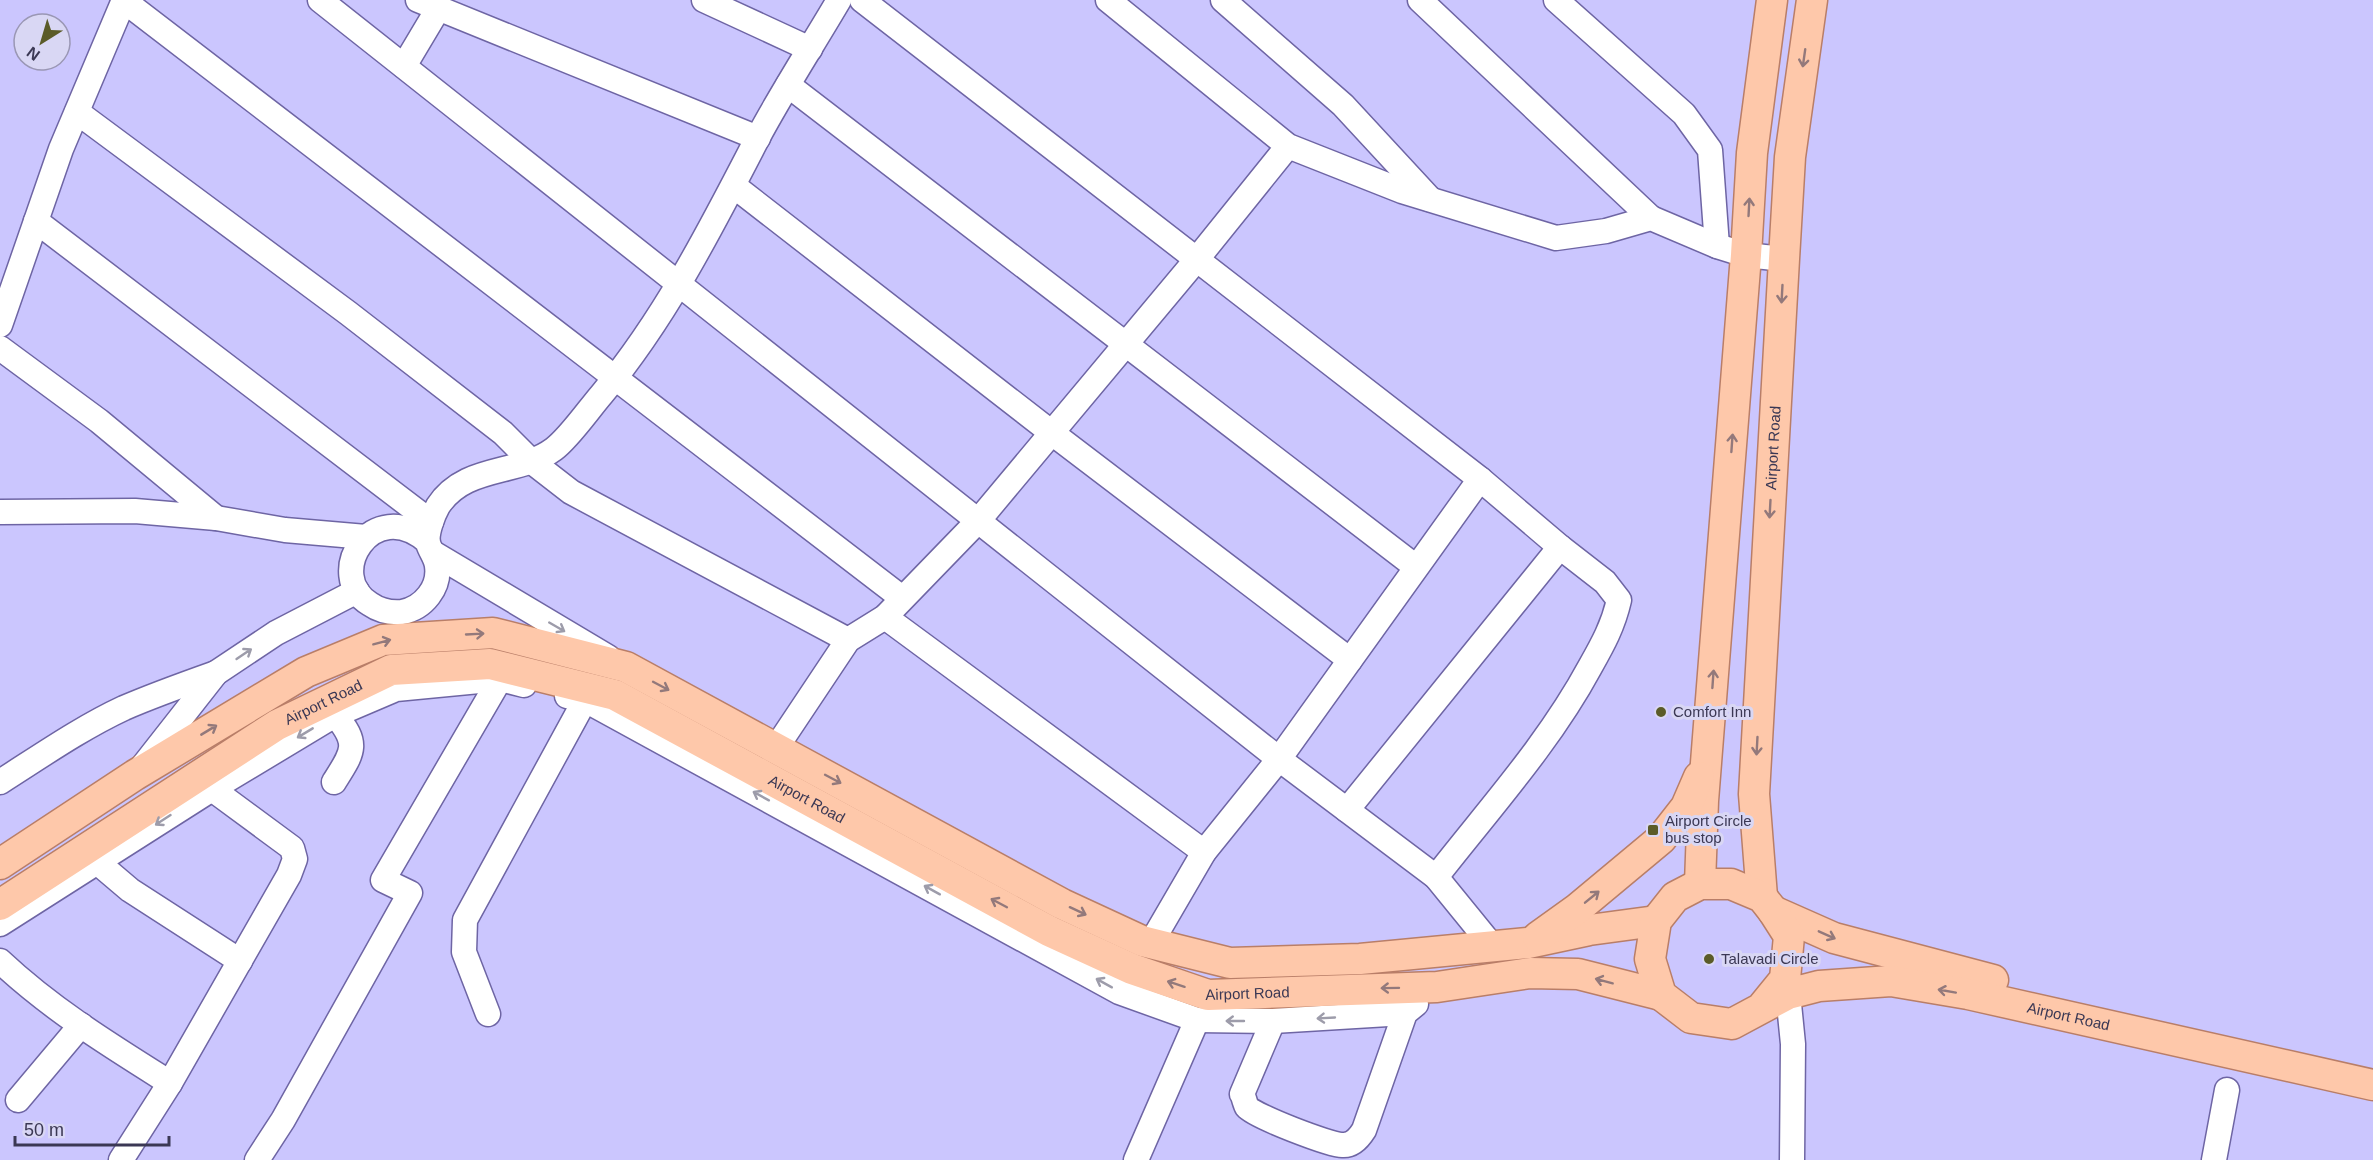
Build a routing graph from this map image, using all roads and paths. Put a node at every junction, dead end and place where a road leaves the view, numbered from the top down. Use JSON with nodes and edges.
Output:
{"nodes":[{"id":1,"x":124,"y":0,"type":"edge"},
{"id":2,"x":320,"y":0,"type":"edge"},
{"id":3,"x":704,"y":0,"type":"edge"},
{"id":4,"x":839,"y":0,"type":"edge"},
{"id":5,"x":862,"y":0,"type":"edge"},
{"id":6,"x":1108,"y":0,"type":"edge"},
{"id":7,"x":1223,"y":0,"type":"edge"},
{"id":8,"x":1420,"y":0,"type":"edge"},
{"id":9,"x":1556,"y":0,"type":"edge"},
{"id":10,"x":1772,"y":0,"type":"edge"},
{"id":11,"x":1812,"y":0,"type":"edge"},
{"id":12,"x":428,"y":4,"type":"edge"},
{"id":13,"x":810,"y":49,"type":"junction"},
{"id":14,"x":404,"y":66,"type":"junction"},
{"id":15,"x":788,"y":85,"type":"junction"},
{"id":16,"x":77,"y":112,"type":"junction"},
{"id":17,"x":758,"y":138,"type":"junction"},
{"id":18,"x":1287,"y":146,"type":"junction"},
{"id":19,"x":734,"y":186,"type":"junction"},
{"id":20,"x":1430,"y":199,"type":"junction"},
{"id":21,"x":1652,"y":218,"type":"junction"},
{"id":22,"x":36,"y":221,"type":"junction"},
{"id":23,"x":1717,"y":246,"type":"junction"},
{"id":24,"x":1746,"y":255,"type":"junction"},
{"id":25,"x":1197,"y":259,"type":"junction"},
{"id":26,"x":1784,"y":259,"type":"junction"},
{"id":27,"x":680,"y":283,"type":"junction"},
{"id":28,"x":0,"y":325,"type":"edge"},
{"id":29,"x":1126,"y":344,"type":"junction"},
{"id":30,"x":0,"y":348,"type":"edge"},
{"id":31,"x":616,"y":377,"type":"junction"},
{"id":32,"x":1052,"y":433,"type":"junction"},
{"id":33,"x":531,"y":461,"type":"junction"},
{"id":34,"x":1479,"y":479,"type":"junction"},
{"id":35,"x":0,"y":512,"type":"edge"},
{"id":36,"x":216,"y":518,"type":"junction"},
{"id":37,"x":978,"y":521,"type":"junction"},
{"id":38,"x":366,"y":537,"type":"junction"},
{"id":39,"x":431,"y":540,"type":"junction"},
{"id":40,"x":1560,"y":547,"type":"junction"},
{"id":41,"x":1416,"y":567,"type":"junction"},
{"id":42,"x":357,"y":591,"type":"junction"},
{"id":43,"x":902,"y":598,"type":"junction"},
{"id":44,"x":885,"y":617,"type":"junction"},
{"id":45,"x":413,"y":624,"type":"junction"},
{"id":46,"x":848,"y":640,"type":"junction"},
{"id":47,"x":1350,"y":660,"type":"junction"},
{"id":48,"x":626,"y":667,"type":"junction"},
{"id":49,"x":216,"y":674,"type":"junction"},
{"id":50,"x":500,"y":680,"type":"junction"},
{"id":51,"x":585,"y":700,"type":"junction"},
{"id":52,"x":335,"y":715,"type":"junction"},
{"id":53,"x":776,"y":748,"type":"junction"},
{"id":54,"x":1708,"y":754,"type":"junction"},
{"id":55,"x":1279,"y":759,"type":"junction"},
{"id":56,"x":135,"y":774,"type":"junction"},
{"id":57,"x":0,"y":782,"type":"edge"},
{"id":58,"x":334,"y":782,"type":"dead end"},
{"id":59,"x":212,"y":789,"type":"junction"},
{"id":60,"x":105,"y":795,"type":"junction"},
{"id":61,"x":1347,"y":810,"type":"junction"},
{"id":62,"x":1204,"y":852,"type":"junction"},
{"id":63,"x":97,"y":862,"type":"junction"},
{"id":64,"x":0,"y":864,"type":"edge"},
{"id":65,"x":1436,"y":877,"type":"junction"},
{"id":66,"x":0,"y":883,"type":"edge"},
{"id":67,"x":1700,"y":884,"type":"junction"},
{"id":68,"x":1768,"y":904,"type":"junction"},
{"id":69,"x":0,"y":905,"type":"edge"},
{"id":70,"x":1656,"y":921,"type":"junction"},
{"id":71,"x":0,"y":924,"type":"edge"},
{"id":72,"x":1151,"y":943,"type":"junction"},
{"id":73,"x":1528,"y":943,"type":"junction"},
{"id":74,"x":1493,"y":947,"type":"junction"},
{"id":75,"x":0,"y":961,"type":"edge"},
{"id":76,"x":240,"y":961,"type":"junction"},
{"id":77,"x":1437,"y":987,"type":"junction"},
{"id":78,"x":1661,"y":995,"type":"junction"},
{"id":79,"x":1776,"y":1000,"type":"junction"},
{"id":80,"x":1405,"y":1013,"type":"junction"},
{"id":81,"x":488,"y":1014,"type":"dead end"},
{"id":82,"x":1197,"y":1020,"type":"junction"},
{"id":83,"x":1273,"y":1021,"type":"junction"},
{"id":84,"x":81,"y":1025,"type":"junction"},
{"id":85,"x":2373,"y":1066,"type":"edge"},
{"id":86,"x":170,"y":1083,"type":"junction"},
{"id":87,"x":2373,"y":1085,"type":"edge"},
{"id":88,"x":2227,"y":1090,"type":"dead end"},
{"id":89,"x":18,"y":1100,"type":"dead end"},
{"id":90,"x":121,"y":1160,"type":"edge"},
{"id":91,"x":257,"y":1160,"type":"edge"},
{"id":92,"x":1136,"y":1160,"type":"edge"},
{"id":93,"x":1792,"y":1160,"type":"edge"},
{"id":94,"x":2214,"y":1160,"type":"edge"}],
"edges":[{"from":1,"to":16,"type":"street"},
{"from":1,"to":31,"type":"street"},
{"from":2,"to":14,"type":"street"},
{"from":3,"to":13,"type":"street"},
{"from":4,"to":13,"type":"street"},
{"from":5,"to":25,"type":"street"},
{"from":6,"to":18,"type":"street"},
{"from":7,"to":20,"type":"street"},
{"from":8,"to":21,"type":"street"},
{"from":9,"to":23,"type":"street"},
{"from":24,"to":10,"type":"main road","one_way":true},
{"from":11,"to":26,"type":"main road","name":"Airport Road","one_way":true},
{"from":12,"to":14,"type":"street"},
{"from":12,"to":17,"type":"street"},
{"from":13,"to":15,"type":"street"},
{"from":14,"to":27,"type":"street"},
{"from":15,"to":17,"type":"street"},
{"from":15,"to":29,"type":"street"},
{"from":16,"to":22,"type":"street"},
{"from":16,"to":33,"type":"street"},
{"from":17,"to":19,"type":"street"},
{"from":18,"to":20,"type":"street"},
{"from":18,"to":25,"type":"street"},
{"from":19,"to":27,"type":"street"},
{"from":19,"to":32,"type":"street"},
{"from":20,"to":21,"type":"street"},
{"from":21,"to":23,"type":"street"},
{"from":22,"to":28,"type":"street"},
{"from":22,"to":39,"type":"street"},
{"from":23,"to":24,"type":"street"},
{"from":24,"to":26,"type":"street"},
{"from":54,"to":24,"type":"main road","one_way":true},
{"from":25,"to":29,"type":"street"},
{"from":25,"to":34,"type":"street"},
{"from":26,"to":68,"type":"main road","name":"Airport Road","one_way":true},
{"from":27,"to":31,"type":"street"},
{"from":27,"to":37,"type":"street"},
{"from":29,"to":32,"type":"street"},
{"from":29,"to":41,"type":"street"},
{"from":30,"to":36,"type":"street"},
{"from":31,"to":33,"type":"street"},
{"from":31,"to":43,"type":"street"},
{"from":32,"to":37,"type":"street"},
{"from":32,"to":47,"type":"street"},
{"from":33,"to":39,"type":"street"},
{"from":33,"to":46,"type":"street"},
{"from":34,"to":40,"type":"street"},
{"from":34,"to":41,"type":"street"},
{"from":35,"to":36,"type":"street"},
{"from":36,"to":38,"type":"street"},
{"from":37,"to":43,"type":"street"},
{"from":37,"to":55,"type":"street"},
{"from":38,"to":39,"type":"street"},
{"from":38,"to":42,"type":"street"},
{"from":39,"to":45,"type":"street"},
{"from":39,"to":48,"type":"street","one_way":true},
{"from":40,"to":61,"type":"street"},
{"from":40,"to":65,"type":"street"},
{"from":41,"to":47,"type":"street"},
{"from":42,"to":45,"type":"street"},
{"from":49,"to":42,"type":"street","one_way":true},
{"from":43,"to":44,"type":"street"},
{"from":44,"to":46,"type":"street"},
{"from":44,"to":62,"type":"street"},
{"from":45,"to":48,"type":"main road","name":"Airport Road","one_way":true},
{"from":56,"to":45,"type":"main road","name":"Airport Road","one_way":true},
{"from":46,"to":53,"type":"street"},
{"from":47,"to":55,"type":"street"},
{"from":48,"to":53,"type":"main road","name":"Airport Road","one_way":true},
{"from":49,"to":56,"type":"street"},
{"from":49,"to":57,"type":"street"},
{"from":50,"to":51,"type":"street"},
{"from":50,"to":52,"type":"street"},
{"from":50,"to":91,"type":"street"},
{"from":51,"to":81,"type":"street"},
{"from":82,"to":51,"type":"street","one_way":true},
{"from":52,"to":58,"type":"street"},
{"from":52,"to":59,"type":"street","one_way":true},
{"from":53,"to":72,"type":"main road","name":"Airport Road","one_way":true},
{"from":54,"to":67,"type":"main road"},
{"from":73,"to":54,"type":"main road","one_way":true},
{"from":55,"to":61,"type":"street"},
{"from":55,"to":62,"type":"street"},
{"from":56,"to":60,"type":"main road","name":"Airport Road"},
{"from":59,"to":63,"type":"street","one_way":true},
{"from":59,"to":76,"type":"street"},
{"from":60,"to":64,"type":"main road","name":"Airport Road"},
{"from":60,"to":66,"type":"main road"},
{"from":61,"to":65,"type":"street"},
{"from":62,"to":72,"type":"street"},
{"from":63,"to":71,"type":"street"},
{"from":63,"to":76,"type":"street"},
{"from":65,"to":74,"type":"street"},
{"from":67,"to":68,"type":"main road"},
{"from":67,"to":70,"type":"main road"},
{"from":68,"to":79,"type":"main road"},
{"from":68,"to":85,"type":"main road","name":"Airport Road","one_way":true},
{"from":77,"to":69,"type":"main road","name":"Airport Road","one_way":true},
{"from":70,"to":73,"type":"main road","name":"Airport Road"},
{"from":70,"to":78,"type":"main road"},
{"from":72,"to":74,"type":"main road","name":"Airport Road"},
{"from":73,"to":74,"type":"main road","name":"Airport Road"},
{"from":75,"to":84,"type":"street"},
{"from":76,"to":86,"type":"street"},
{"from":78,"to":77,"type":"main road","name":"Airport Road","one_way":true},
{"from":77,"to":80,"type":"street"},
{"from":78,"to":79,"type":"main road"},
{"from":87,"to":79,"type":"main road","name":"Airport Road","one_way":true},
{"from":79,"to":93,"type":"street"},
{"from":80,"to":83,"type":"street","one_way":true},
{"from":80,"to":83,"type":"street"},
{"from":83,"to":82,"type":"street","one_way":true},
{"from":82,"to":92,"type":"street"},
{"from":84,"to":86,"type":"street"},
{"from":84,"to":89,"type":"street"},
{"from":86,"to":90,"type":"street"},
{"from":88,"to":94,"type":"street"}]}
